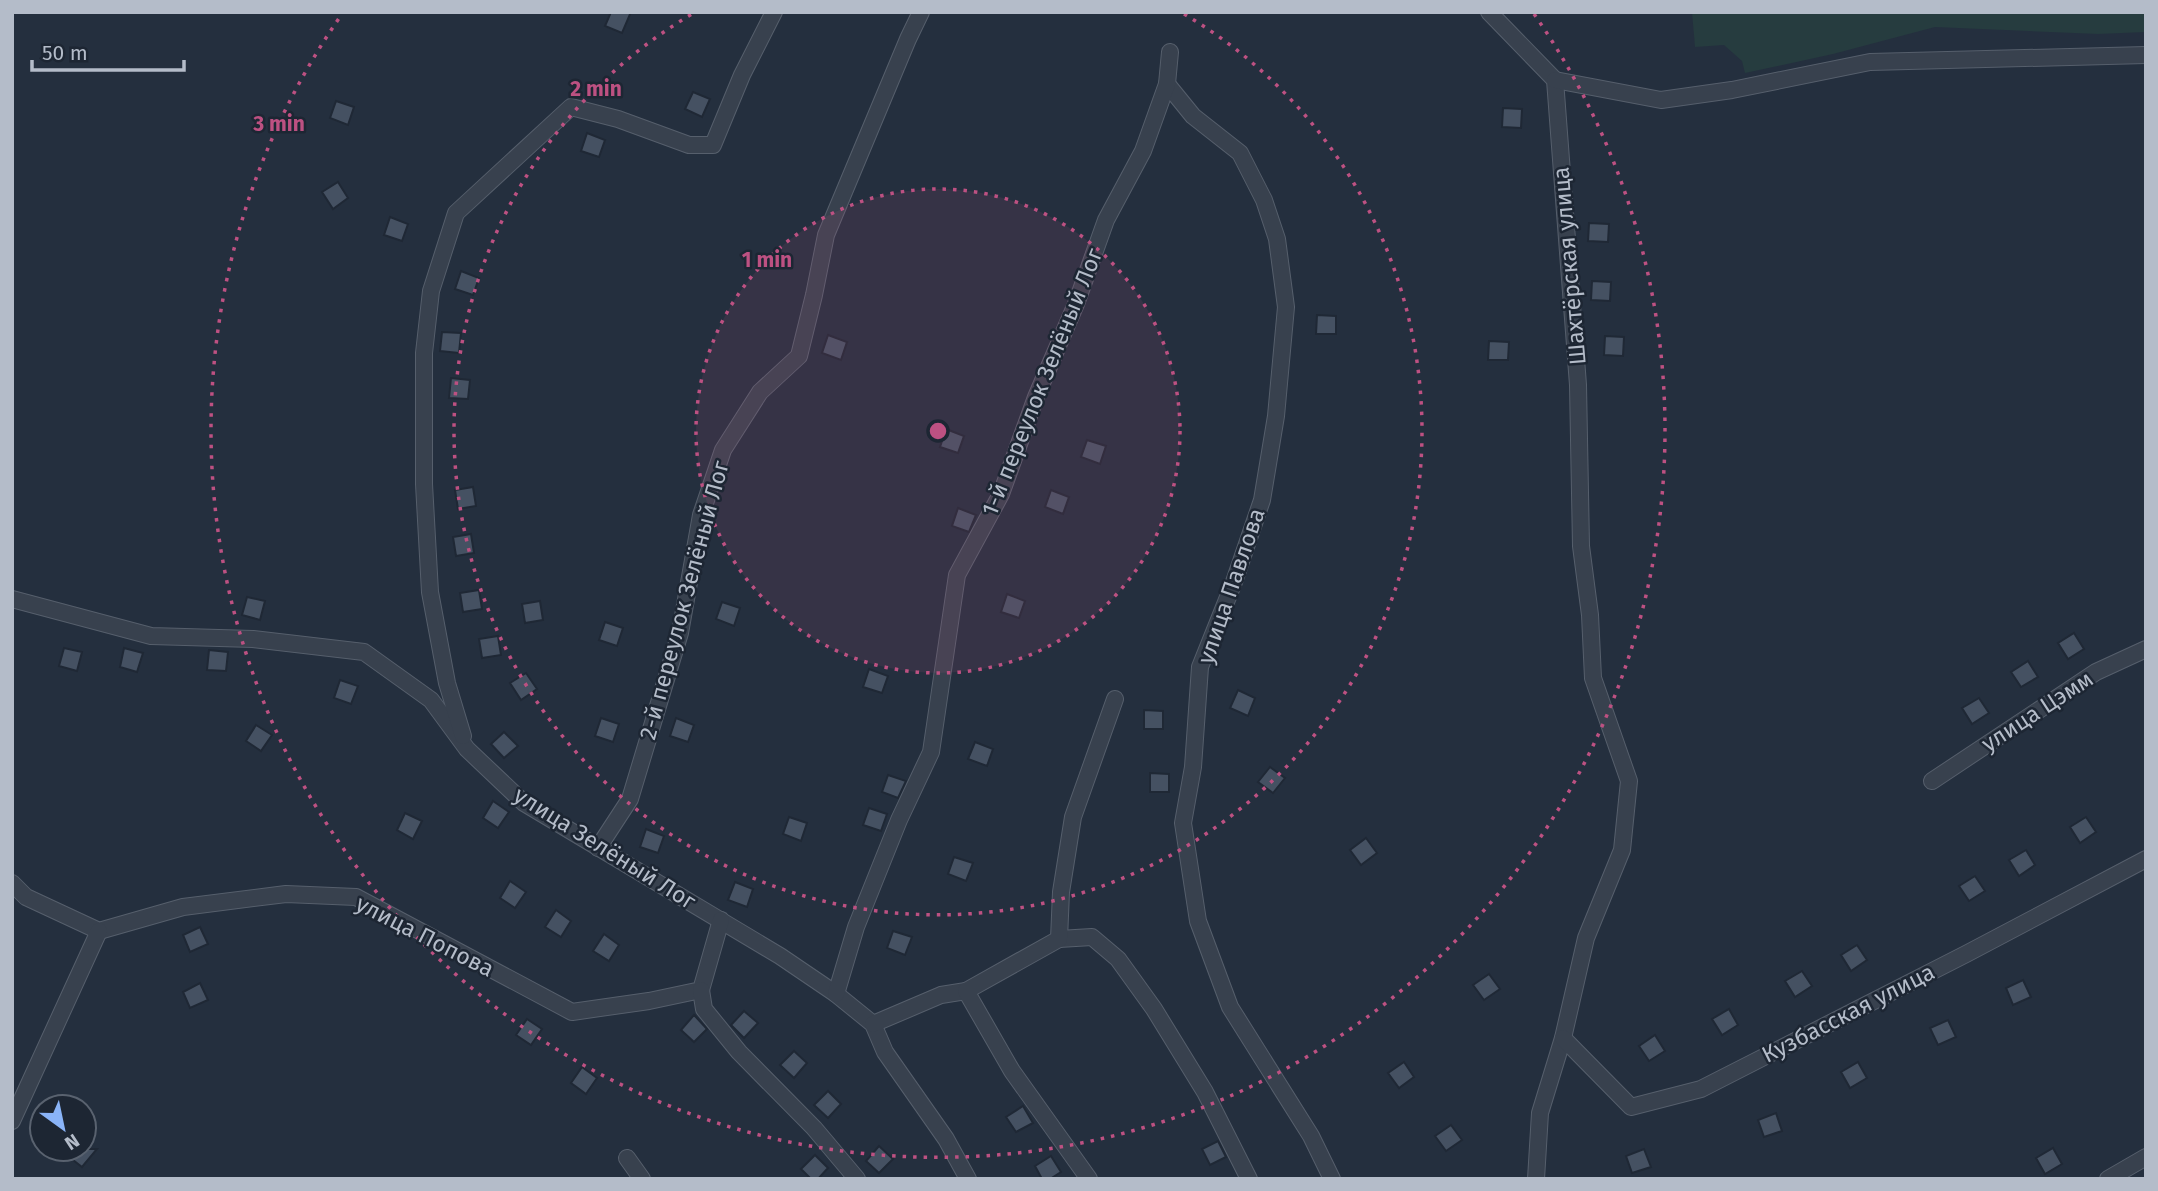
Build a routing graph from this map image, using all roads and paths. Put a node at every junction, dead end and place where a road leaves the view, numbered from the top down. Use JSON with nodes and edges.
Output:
{"nodes":[{"id":1,"x":774,"y":12,"type":"edge"},
{"id":2,"x":921,"y":12,"type":"edge"},
{"id":3,"x":1489,"y":12,"type":"edge"},
{"id":4,"x":1170,"y":52,"type":"dead end"},
{"id":5,"x":2146,"y":55,"type":"edge"},
{"id":6,"x":1555,"y":79,"type":"junction"},
{"id":7,"x":1167,"y":84,"type":"junction"},
{"id":8,"x":12,"y":599,"type":"edge"},
{"id":9,"x":2146,"y":649,"type":"edge"},
{"id":10,"x":1115,"y":699,"type":"dead end"},
{"id":11,"x":467,"y":749,"type":"junction"},
{"id":12,"x":1932,"y":781,"type":"dead end"},
{"id":13,"x":597,"y":848,"type":"junction"},
{"id":14,"x":2146,"y":859,"type":"edge"},
{"id":15,"x":12,"y":883,"type":"edge"},
{"id":16,"x":721,"y":920,"type":"junction"},
{"id":17,"x":99,"y":931,"type":"junction"},
{"id":18,"x":1059,"y":939,"type":"junction"},
{"id":19,"x":701,"y":990,"type":"junction"},
{"id":20,"x":966,"y":991,"type":"junction"},
{"id":21,"x":836,"y":994,"type":"junction"},
{"id":22,"x":873,"y":1024,"type":"junction"},
{"id":23,"x":1563,"y":1038,"type":"junction"},
{"id":24,"x":12,"y":1121,"type":"edge"},
{"id":25,"x":2146,"y":1157,"type":"edge"},
{"id":26,"x":627,"y":1158,"type":"dead end"},
{"id":27,"x":642,"y":1179,"type":"edge"},
{"id":28,"x":857,"y":1179,"type":"edge"},
{"id":29,"x":968,"y":1179,"type":"edge"},
{"id":30,"x":1089,"y":1179,"type":"edge"},
{"id":31,"x":1250,"y":1179,"type":"edge"},
{"id":32,"x":1332,"y":1179,"type":"edge"},
{"id":33,"x":1536,"y":1179,"type":"edge"},
{"id":34,"x":2108,"y":1179,"type":"edge"}],
"edges":[{"from":1,"to":11,"type":"street"},
{"from":2,"to":13,"type":"street","name":"2-й переулок Зелёный Лог"},
{"from":3,"to":6,"type":"street"},
{"from":4,"to":7,"type":"street","name":"1-й переулок Зелёный Лог"},
{"from":5,"to":6,"type":"street"},
{"from":6,"to":23,"type":"street","name":"Шахтёрская улица"},
{"from":7,"to":21,"type":"street","name":"1-й переулок Зелёный Лог"},
{"from":7,"to":32,"type":"street","name":"улица Павлова"},
{"from":8,"to":11,"type":"street","name":"улица Зелёный Лог"},
{"from":9,"to":12,"type":"street","name":"улица Цэмм"},
{"from":10,"to":18,"type":"street"},
{"from":11,"to":13,"type":"street","name":"улица Зелёный Лог"},
{"from":13,"to":16,"type":"street","name":"улица Зелёный Лог"},
{"from":14,"to":23,"type":"street","name":"Кузбасская улица"},
{"from":15,"to":17,"type":"street"},
{"from":16,"to":19,"type":"street"},
{"from":16,"to":21,"type":"street","name":"улица Зелёный Лог"},
{"from":17,"to":19,"type":"street","name":"улица Попова"},
{"from":17,"to":24,"type":"street"},
{"from":18,"to":20,"type":"street"},
{"from":18,"to":31,"type":"street"},
{"from":19,"to":28,"type":"street"},
{"from":20,"to":22,"type":"street"},
{"from":20,"to":30,"type":"street"},
{"from":21,"to":22,"type":"street","name":"улица Зелёный Лог"},
{"from":22,"to":29,"type":"street","name":"улица Зелёный Лог"},
{"from":23,"to":33,"type":"street","name":"Шахтёрская улица"},
{"from":25,"to":34,"type":"street"},
{"from":26,"to":27,"type":"street"}]}
